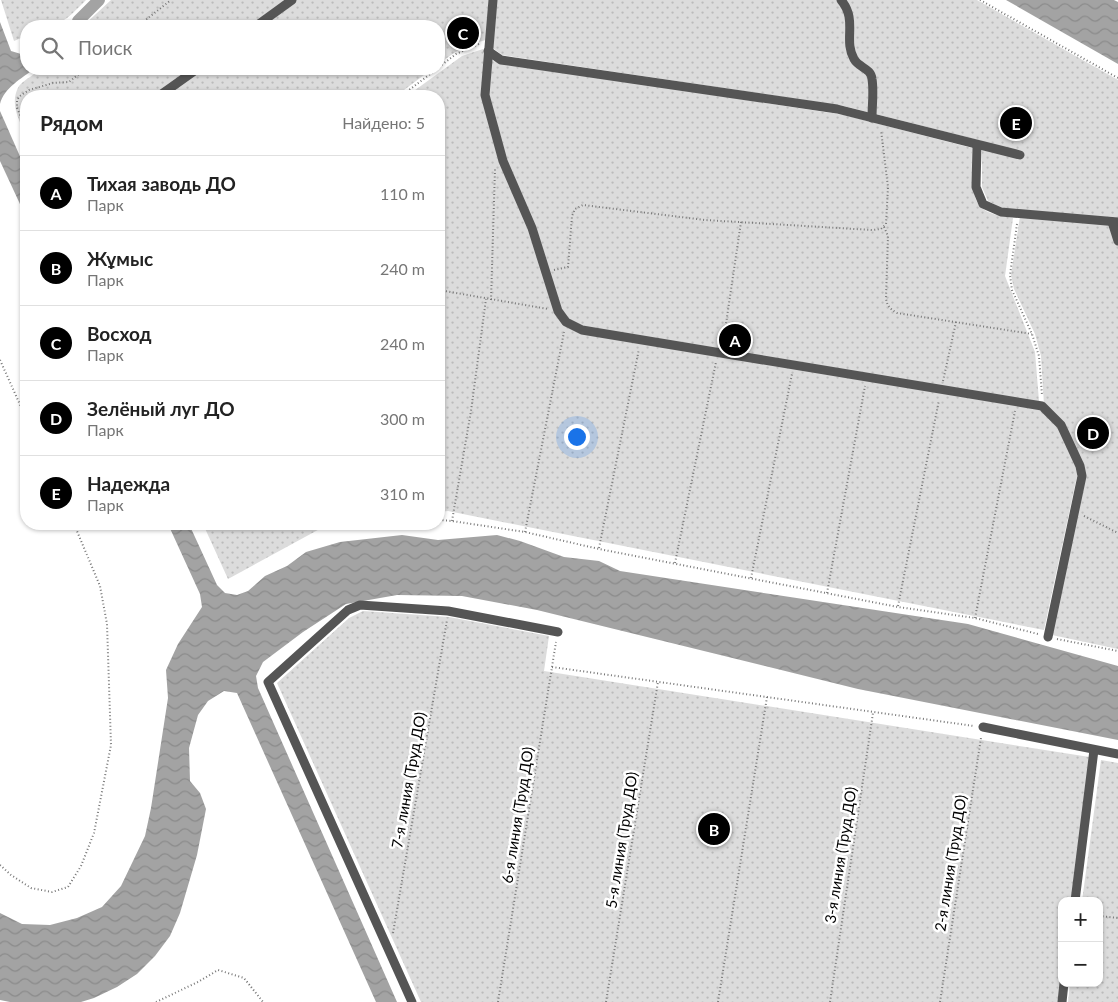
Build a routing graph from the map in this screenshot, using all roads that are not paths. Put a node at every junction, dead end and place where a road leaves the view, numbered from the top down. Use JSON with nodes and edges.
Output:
{"nodes":[{"id":1,"x":292,"y":0,"type":"edge"},
{"id":2,"x":493,"y":0,"type":"edge"},
{"id":3,"x":841,"y":0,"type":"edge"},
{"id":4,"x":264,"y":20,"type":"edge"},
{"id":5,"x":488,"y":46,"type":"junction"},
{"id":6,"x":189,"y":75,"type":"edge"},
{"id":7,"x":167,"y":90,"type":"edge"},
{"id":8,"x":876,"y":119,"type":"junction"},
{"id":9,"x":977,"y":145,"type":"junction"},
{"id":10,"x":1020,"y":155,"type":"dead end"},
{"id":11,"x":1115,"y":222,"type":"edge"},
{"id":12,"x":1118,"y":241,"type":"edge"},
{"id":13,"x":558,"y":632,"type":"road end"},
{"id":14,"x":1048,"y":637,"type":"road end"},
{"id":15,"x":983,"y":727,"type":"road end"},
{"id":16,"x":1094,"y":750,"type":"junction"},
{"id":17,"x":1118,"y":754,"type":"edge"},
{"id":18,"x":1076,"y":897,"type":"edge"},
{"id":19,"x":1064,"y":987,"type":"edge"},
{"id":20,"x":412,"y":1002,"type":"edge"},
{"id":21,"x":1062,"y":1002,"type":"edge"}],
"edges":[{"from":1,"to":4,"type":"street"},
{"from":2,"to":5,"type":"street"},
{"from":3,"to":8,"type":"street"},
{"from":5,"to":8,"type":"street"},
{"from":5,"to":14,"type":"street"},
{"from":6,"to":7,"type":"street"},
{"from":8,"to":9,"type":"street"},
{"from":9,"to":10,"type":"street"},
{"from":9,"to":11,"type":"street"},
{"from":11,"to":12,"type":"street"},
{"from":13,"to":20,"type":"street"},
{"from":15,"to":16,"type":"street"},
{"from":16,"to":17,"type":"street"},
{"from":16,"to":18,"type":"street"},
{"from":19,"to":21,"type":"street"}]}
